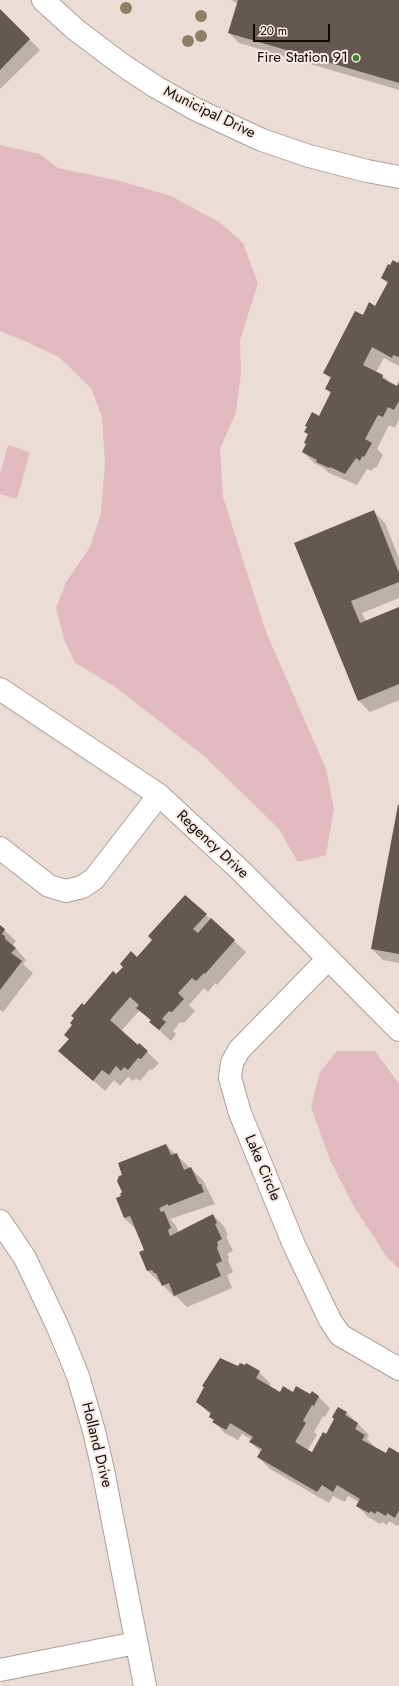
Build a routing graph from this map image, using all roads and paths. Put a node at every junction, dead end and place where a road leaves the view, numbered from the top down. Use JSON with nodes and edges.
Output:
{"nodes":[{"id":1,"x":43,"y":0,"type":"edge"},
{"id":2,"x":399,"y":177,"type":"edge"},
{"id":3,"x":0,"y":689,"type":"edge"},
{"id":4,"x":159,"y":795,"type":"junction"},
{"id":5,"x":0,"y":848,"type":"edge"},
{"id":6,"x":328,"y":959,"type":"junction"},
{"id":7,"x":399,"y":1030,"type":"edge"},
{"id":8,"x":0,"y":1221,"type":"edge"},
{"id":9,"x":399,"y":1369,"type":"edge"},
{"id":10,"x":136,"y":1643,"type":"junction"},
{"id":11,"x":0,"y":1670,"type":"edge"},
{"id":12,"x":145,"y":1686,"type":"edge"}],
"edges":[{"from":1,"to":2,"type":"street","name":"Municipal Drive"},
{"from":3,"to":4,"type":"street","name":"Regency Drive"},
{"from":4,"to":5,"type":"street"},
{"from":4,"to":6,"type":"street","name":"Regency Drive"},
{"from":6,"to":7,"type":"street","name":"Regency Drive"},
{"from":6,"to":9,"type":"street","name":"Lake Circle"},
{"from":8,"to":10,"type":"street","name":"Holland Drive"},
{"from":10,"to":11,"type":"street"},
{"from":10,"to":12,"type":"street","name":"Holland Drive"}]}
